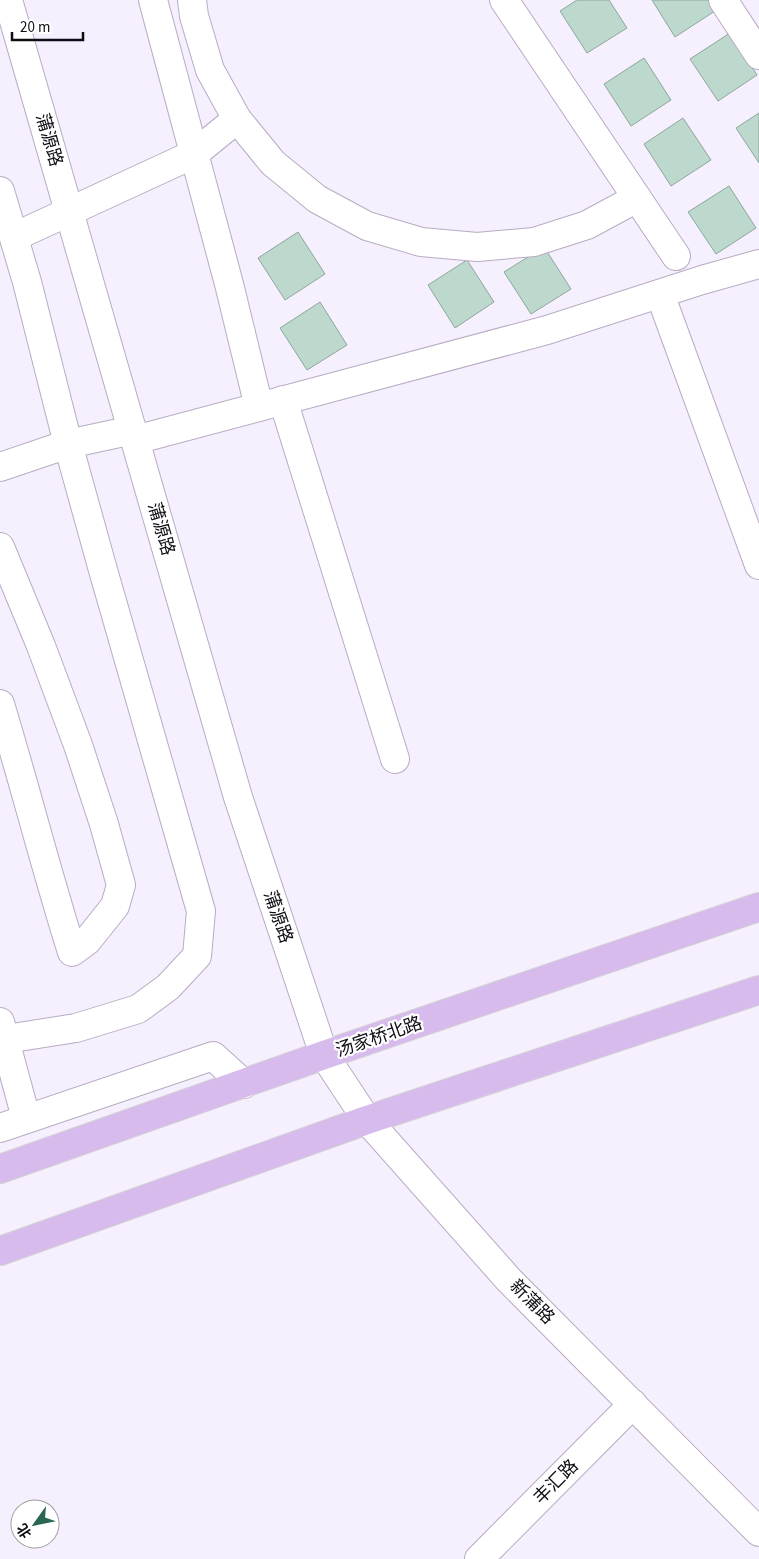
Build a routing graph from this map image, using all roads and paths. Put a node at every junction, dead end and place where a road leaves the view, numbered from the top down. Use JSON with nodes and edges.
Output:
{"nodes":[{"id":1,"x":8,"y":0,"type":"edge"},
{"id":2,"x":153,"y":0,"type":"edge"},
{"id":3,"x":192,"y":0,"type":"edge"},
{"id":4,"x":504,"y":0,"type":"edge"},
{"id":5,"x":723,"y":0,"type":"edge"},
{"id":6,"x":759,"y":55,"type":"edge"},
{"id":7,"x":237,"y":120,"type":"junction"},
{"id":8,"x":194,"y":154,"type":"junction"},
{"id":9,"x":0,"y":191,"type":"edge"},
{"id":10,"x":637,"y":198,"type":"junction"},
{"id":11,"x":70,"y":212,"type":"junction"},
{"id":12,"x":14,"y":237,"type":"junction"},
{"id":13,"x":676,"y":256,"type":"dead end"},
{"id":14,"x":759,"y":264,"type":"edge"},
{"id":15,"x":660,"y":294,"type":"junction"},
{"id":16,"x":271,"y":404,"type":"junction"},
{"id":17,"x":134,"y":435,"type":"junction"},
{"id":18,"x":68,"y":444,"type":"junction"},
{"id":19,"x":0,"y":467,"type":"edge"},
{"id":20,"x":0,"y":547,"type":"edge"},
{"id":21,"x":759,"y":566,"type":"edge"},
{"id":22,"x":0,"y":704,"type":"edge"},
{"id":23,"x":395,"y":759,"type":"dead end"},
{"id":24,"x":759,"y":907,"type":"edge"},
{"id":25,"x":759,"y":990,"type":"edge"},
{"id":26,"x":3,"y":1030,"type":"edge"},
{"id":27,"x":324,"y":1056,"type":"junction"},
{"id":28,"x":244,"y":1084,"type":"junction"},
{"id":29,"x":26,"y":1118,"type":"junction"},
{"id":30,"x":367,"y":1120,"type":"junction"},
{"id":31,"x":0,"y":1128,"type":"edge"},
{"id":32,"x":0,"y":1169,"type":"edge"},
{"id":33,"x":0,"y":1251,"type":"edge"},
{"id":34,"x":633,"y":1404,"type":"junction"},
{"id":35,"x":759,"y":1532,"type":"edge"},
{"id":36,"x":479,"y":1559,"type":"edge"}],
"edges":[{"from":1,"to":11,"type":"street","name":"蒲源路"},
{"from":2,"to":8,"type":"street"},
{"from":3,"to":7,"type":"street"},
{"from":4,"to":10,"type":"street"},
{"from":5,"to":6,"type":"street"},
{"from":7,"to":8,"type":"street"},
{"from":7,"to":10,"type":"street"},
{"from":8,"to":11,"type":"street"},
{"from":8,"to":16,"type":"street"},
{"from":9,"to":12,"type":"street"},
{"from":10,"to":13,"type":"street"},
{"from":11,"to":12,"type":"street"},
{"from":11,"to":17,"type":"street","name":"蒲源路"},
{"from":12,"to":18,"type":"street"},
{"from":14,"to":15,"type":"street"},
{"from":15,"to":16,"type":"street"},
{"from":15,"to":21,"type":"street"},
{"from":16,"to":17,"type":"street"},
{"from":16,"to":23,"type":"street"},
{"from":17,"to":18,"type":"street"},
{"from":17,"to":27,"type":"street","name":"蒲源路"},
{"from":18,"to":19,"type":"street"},
{"from":18,"to":26,"type":"street"},
{"from":20,"to":22,"type":"street"},
{"from":24,"to":27,"type":"main road","name":"汤家桥北路"},
{"from":25,"to":30,"type":"main road"},
{"from":26,"to":29,"type":"street"},
{"from":27,"to":28,"type":"main road","name":"汤家桥北路"},
{"from":27,"to":30,"type":"street","name":"新蒲路"},
{"from":28,"to":29,"type":"street"},
{"from":28,"to":32,"type":"main road","name":"汤家桥北路"},
{"from":29,"to":31,"type":"street"},
{"from":30,"to":33,"type":"main road"},
{"from":30,"to":34,"type":"street","name":"新蒲路"},
{"from":34,"to":35,"type":"street","name":"新蒲路"},
{"from":34,"to":36,"type":"street","name":"丰汇路"}]}
